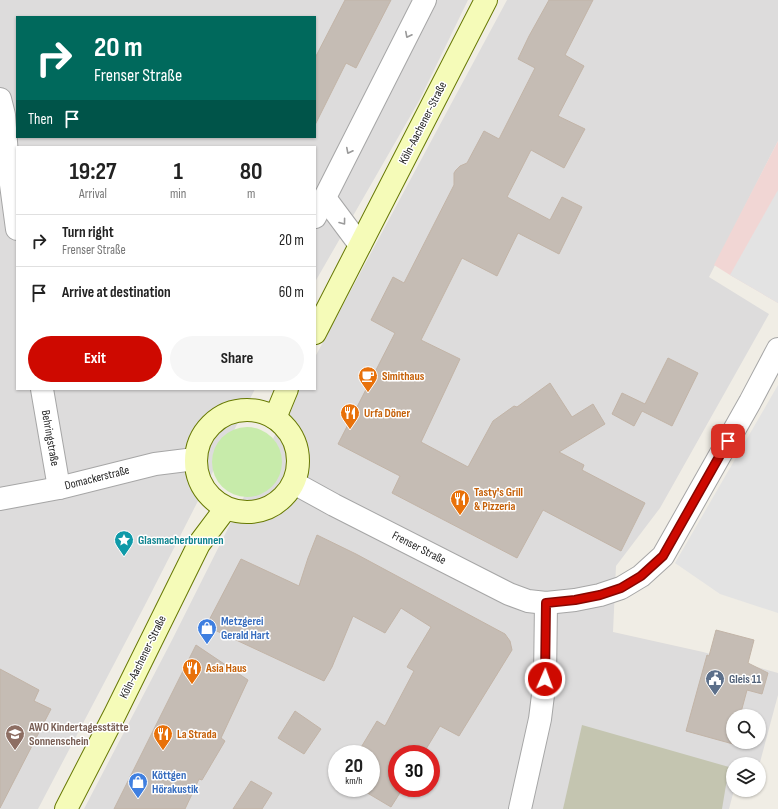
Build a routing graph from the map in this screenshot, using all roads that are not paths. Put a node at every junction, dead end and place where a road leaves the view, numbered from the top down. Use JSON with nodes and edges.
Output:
{"nodes":[{"id":1,"x":425,"y":0,"type":"edge"},
{"id":2,"x":486,"y":0,"type":"edge"},
{"id":3,"x":0,"y":99,"type":"edge"},
{"id":4,"x":325,"y":198,"type":"junction"},
{"id":5,"x":316,"y":215,"type":"edge"},
{"id":6,"x":16,"y":222,"type":"edge"},
{"id":7,"x":360,"y":245,"type":"junction"},
{"id":8,"x":316,"y":331,"type":"edge"},
{"id":9,"x":778,"y":349,"type":"edge"},
{"id":10,"x":42,"y":390,"type":"edge"},
{"id":11,"x":287,"y":390,"type":"edge"},
{"id":12,"x":275,"y":418,"type":"junction"},
{"id":13,"x":195,"y":459,"type":"junction"},
{"id":14,"x":294,"y":483,"type":"junction"},
{"id":15,"x":59,"y":488,"type":"junction"},
{"id":16,"x":0,"y":499,"type":"edge"},
{"id":17,"x":226,"y":508,"type":"junction"},
{"id":18,"x":546,"y":603,"type":"junction"},
{"id":19,"x":66,"y":809,"type":"edge"},
{"id":20,"x":520,"y":809,"type":"edge"}],
"edges":[{"from":1,"to":4,"type":"street","one_way":true},
{"from":2,"to":7,"type":"main road","name":"Köln-Aachener-Straße"},
{"from":3,"to":6,"type":"street"},
{"from":4,"to":5,"type":"street"},
{"from":4,"to":7,"type":"street","one_way":true},
{"from":7,"to":8,"type":"main road","name":"Köln-Aachener-Straße"},
{"from":9,"to":18,"type":"street","name":"Frenser Straße"},
{"from":10,"to":15,"type":"street","name":"Behringstraße"},
{"from":11,"to":12,"type":"main road"},
{"from":12,"to":13,"type":"main road"},
{"from":12,"to":14,"type":"main road"},
{"from":13,"to":15,"type":"street","name":"Domackerstraße"},
{"from":13,"to":17,"type":"main road"},
{"from":14,"to":17,"type":"main road"},
{"from":14,"to":18,"type":"street","name":"Frenser Straße"},
{"from":15,"to":16,"type":"street","name":"Domackerstraße"},
{"from":17,"to":19,"type":"main road","name":"Köln-Aachener-Straße"},
{"from":18,"to":20,"type":"street"}]}
